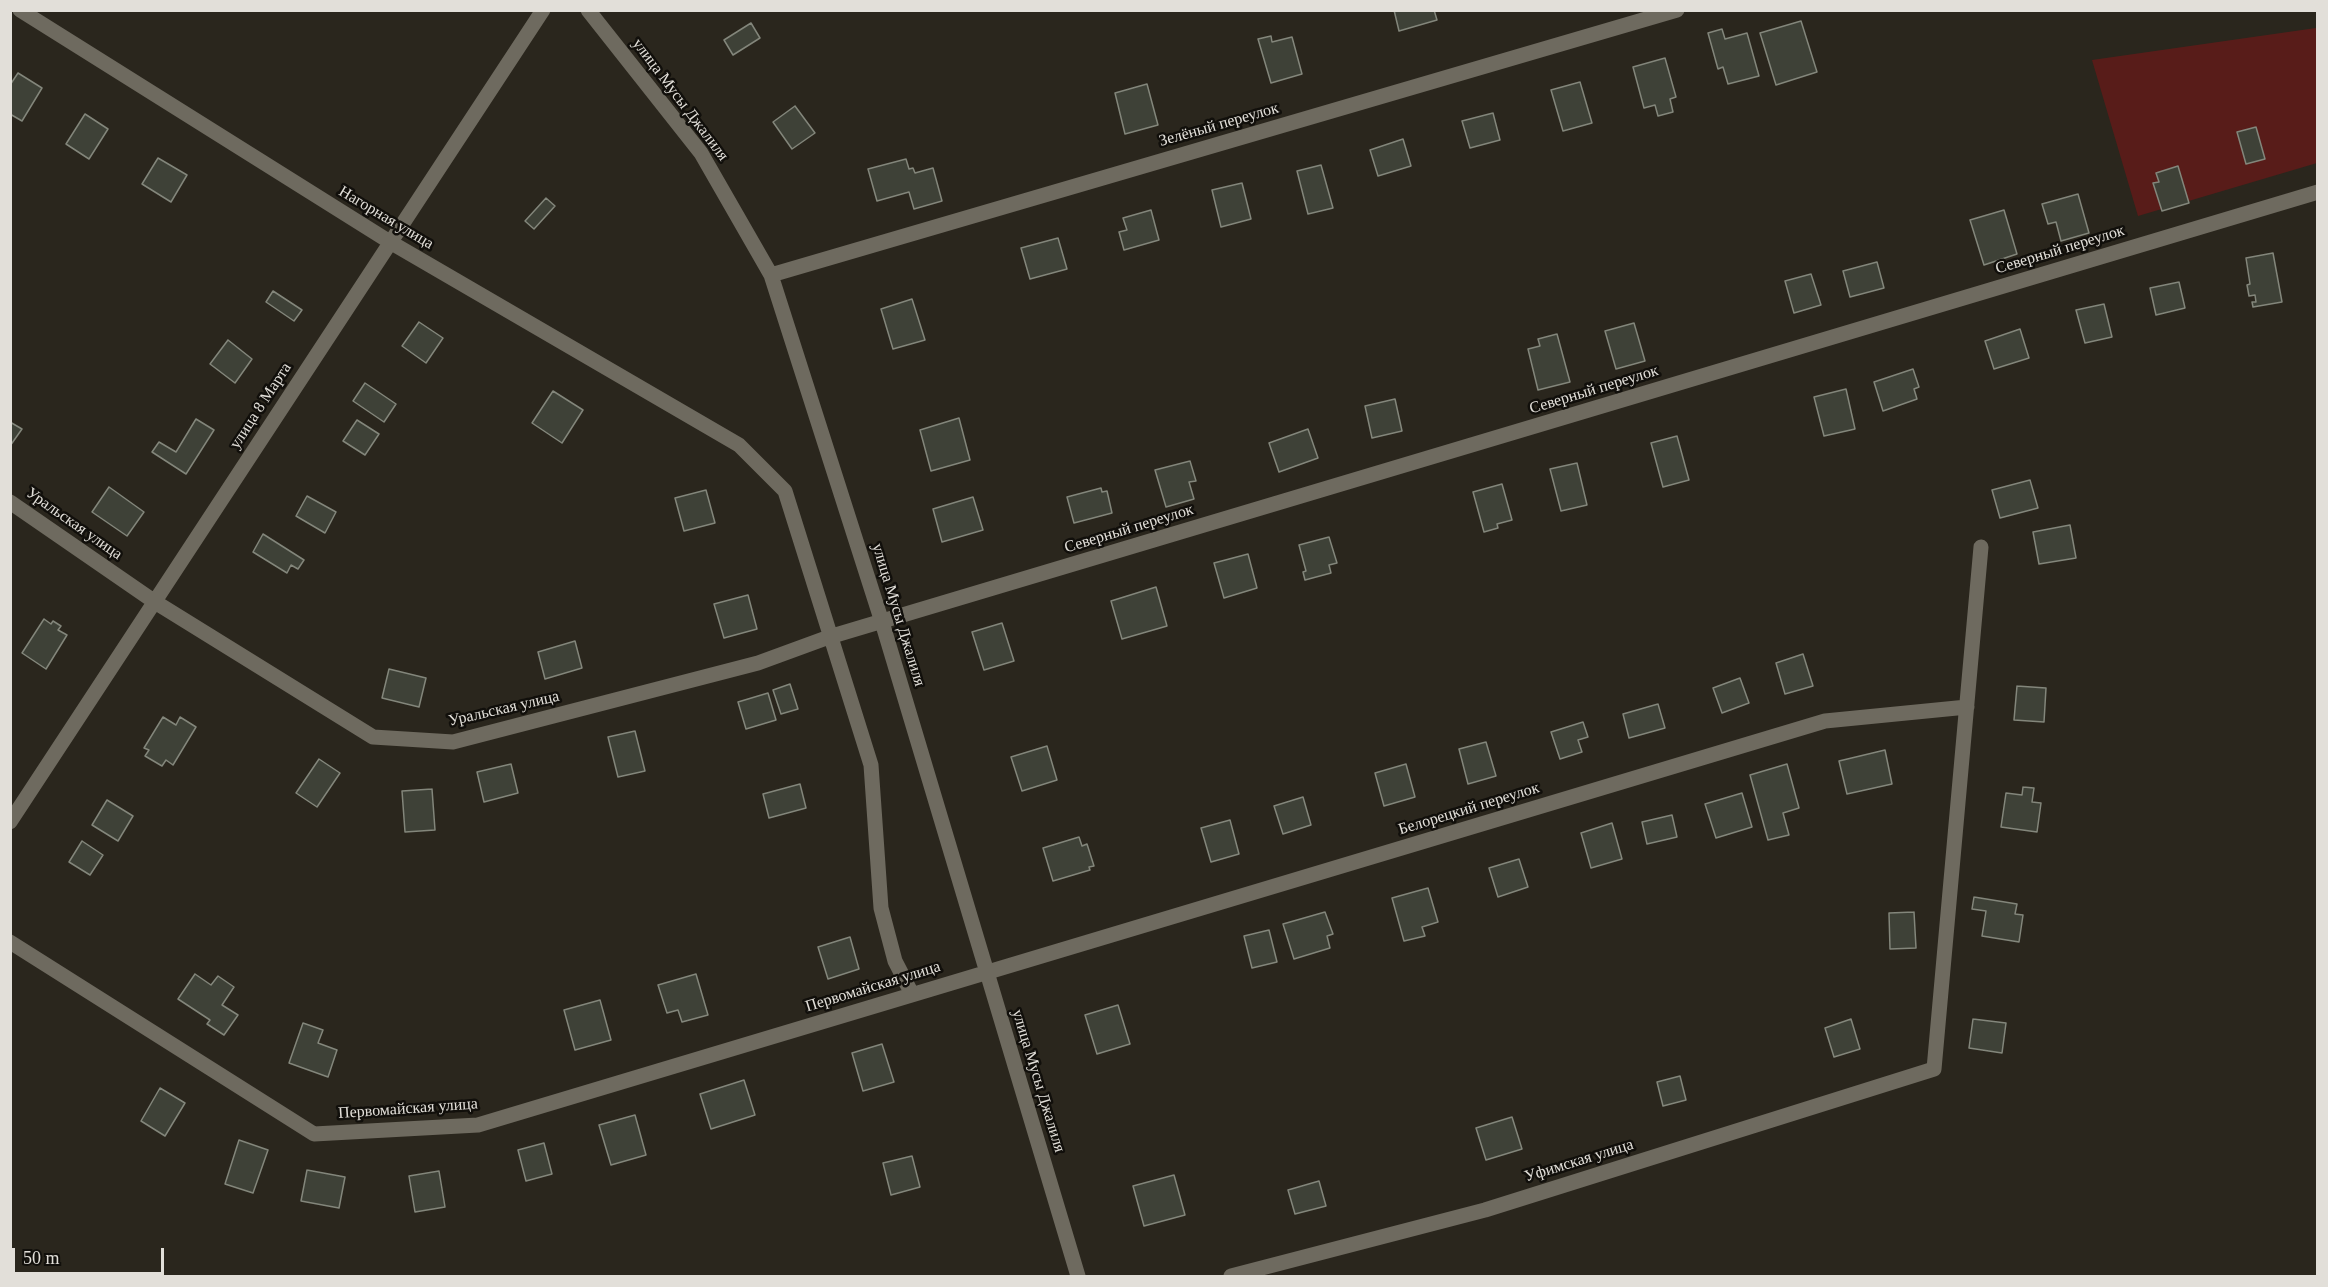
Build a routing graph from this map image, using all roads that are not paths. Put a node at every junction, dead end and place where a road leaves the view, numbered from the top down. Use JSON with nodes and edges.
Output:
{"nodes":[{"id":1,"x":20,"y":10,"type":"edge"},
{"id":2,"x":543,"y":10,"type":"edge"},
{"id":3,"x":588,"y":10,"type":"edge"},
{"id":4,"x":1677,"y":10,"type":"edge"},
{"id":5,"x":2318,"y":192,"type":"edge"},
{"id":6,"x":390,"y":242,"type":"junction"},
{"id":7,"x":771,"y":274,"type":"junction"},
{"id":8,"x":10,"y":502,"type":"edge"},
{"id":9,"x":1981,"y":548,"type":"dead end"},
{"id":10,"x":155,"y":602,"type":"junction"},
{"id":11,"x":882,"y":622,"type":"junction"},
{"id":12,"x":829,"y":637,"type":"junction"},
{"id":13,"x":1966,"y":706,"type":"junction"},
{"id":14,"x":10,"y":822,"type":"edge"},
{"id":15,"x":10,"y":942,"type":"edge"},
{"id":16,"x":986,"y":972,"type":"junction"},
{"id":17,"x":912,"y":994,"type":"junction"},
{"id":18,"x":1078,"y":1276,"type":"edge"},
{"id":19,"x":1231,"y":1276,"type":"edge"}],
"edges":[{"from":1,"to":6,"type":"street","name":"Нагорная улица"},
{"from":2,"to":6,"type":"street","name":"улица 8 Марта"},
{"from":3,"to":7,"type":"street","name":"улица Мусы Джалиля"},
{"from":4,"to":7,"type":"street","name":"Зелёный переулок"},
{"from":5,"to":11,"type":"street","name":"Северный переулок"},
{"from":6,"to":10,"type":"street","name":"улица 8 Марта"},
{"from":6,"to":12,"type":"street","name":"Нагорная улица"},
{"from":7,"to":11,"type":"street","name":"улица Мусы Джалиля"},
{"from":8,"to":10,"type":"street","name":"Уральская улица"},
{"from":9,"to":13,"type":"street"},
{"from":10,"to":12,"type":"street","name":"Уральская улица"},
{"from":10,"to":14,"type":"street","name":"улица 8 Марта"},
{"from":11,"to":12,"type":"street","name":"Уральская улица"},
{"from":11,"to":16,"type":"street","name":"улица Мусы Джалиля"},
{"from":12,"to":17,"type":"street","name":"Нагорная улица"},
{"from":13,"to":16,"type":"street","name":"Белорецкий переулок"},
{"from":13,"to":19,"type":"street","name":"Уфимская улица"},
{"from":15,"to":17,"type":"street","name":"Первомайская улица"},
{"from":16,"to":17,"type":"street","name":"Первомайская улица"},
{"from":16,"to":18,"type":"street","name":"улица Мусы Джалиля"}]}
